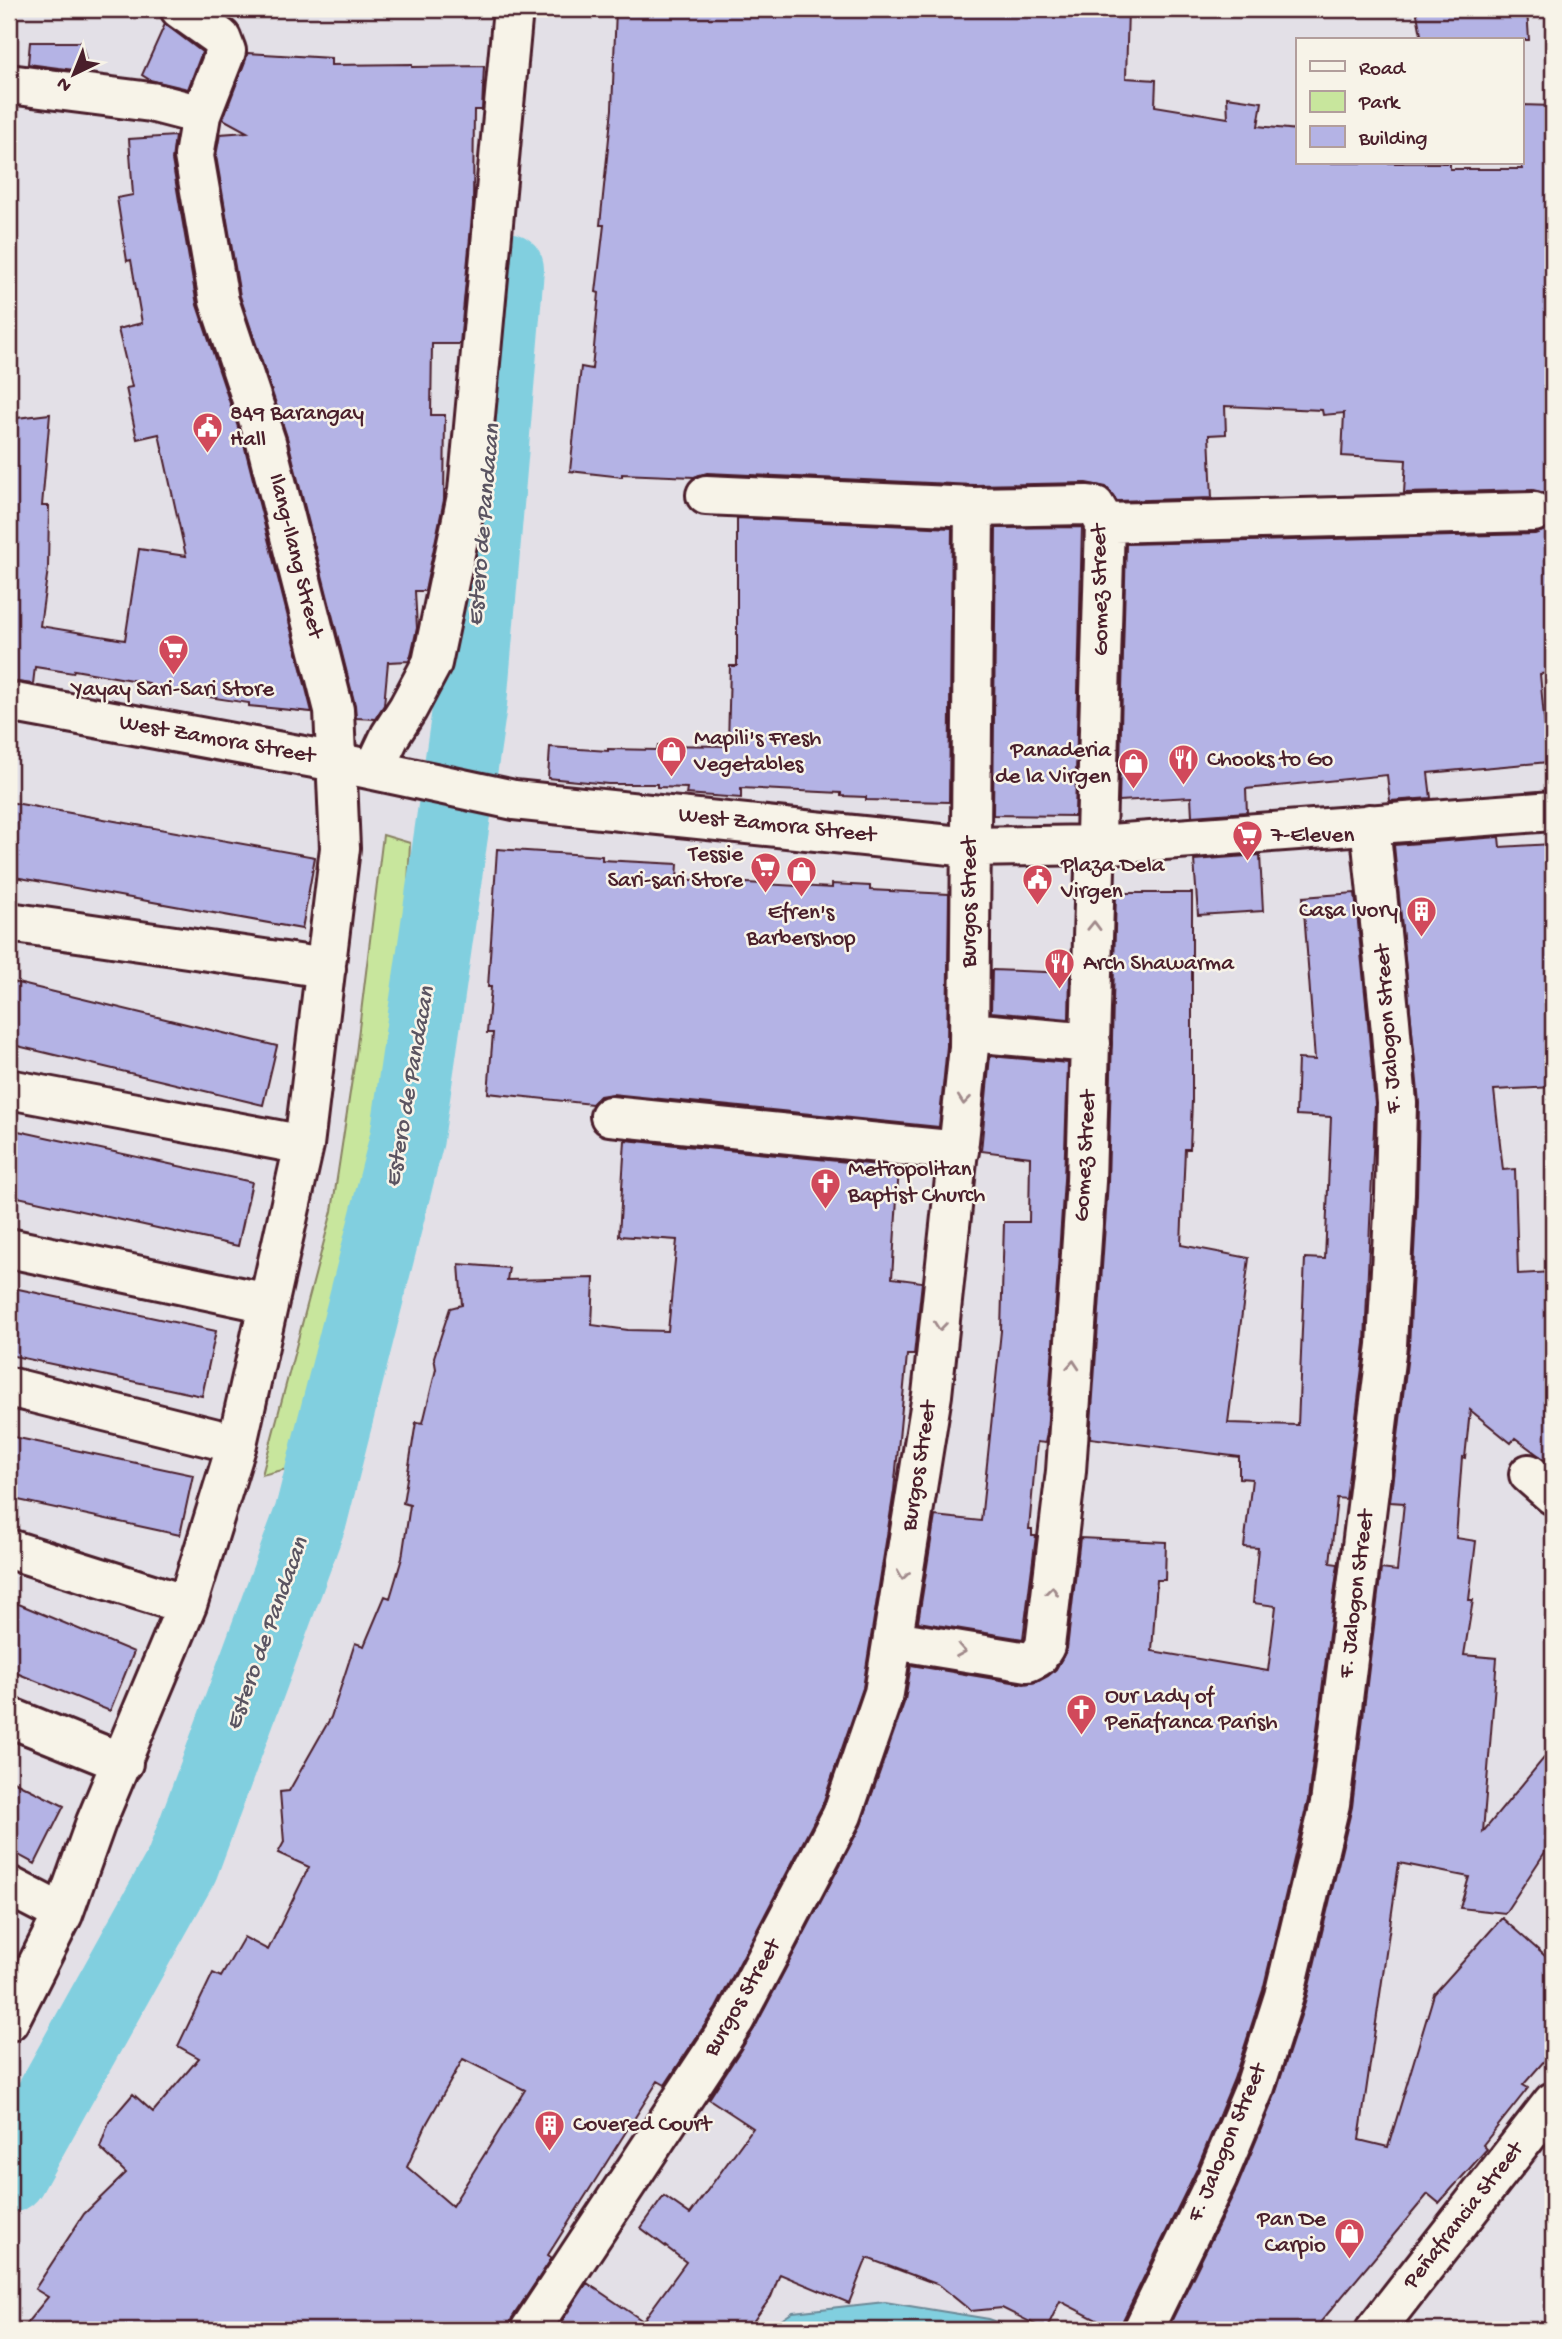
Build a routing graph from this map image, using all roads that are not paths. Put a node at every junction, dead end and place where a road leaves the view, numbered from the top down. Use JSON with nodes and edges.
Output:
{"nodes":[{"id":1,"x":180,"y":9,"type":"edge"},
{"id":2,"x":513,"y":9,"type":"edge"},
{"id":3,"x":9,"y":84,"type":"edge"},
{"id":4,"x":201,"y":115,"type":"junction"},
{"id":5,"x":706,"y":495,"type":"dead end"},
{"id":6,"x":975,"y":507,"type":"junction"},
{"id":7,"x":1534,"y":512,"type":"dead end"},
{"id":8,"x":1100,"y":515,"type":"junction"},
{"id":9,"x":9,"y":702,"type":"edge"},
{"id":10,"x":336,"y":762,"type":"junction"},
{"id":11,"x":383,"y":772,"type":"junction"},
{"id":12,"x":1553,"y":811,"type":"edge"},
{"id":13,"x":1370,"y":824,"type":"junction"},
{"id":14,"x":1097,"y":845,"type":"junction"},
{"id":15,"x":970,"y":847,"type":"junction"},
{"id":16,"x":9,"y":922,"type":"edge"},
{"id":17,"x":326,"y":968,"type":"junction"},
{"id":18,"x":970,"y":1032,"type":"junction"},
{"id":19,"x":1091,"y":1043,"type":"junction"},
{"id":20,"x":9,"y":1089,"type":"edge"},
{"id":21,"x":610,"y":1116,"type":"dead end"},
{"id":22,"x":304,"y":1145,"type":"junction"},
{"id":23,"x":959,"y":1152,"type":"junction"},
{"id":24,"x":9,"y":1248,"type":"edge"},
{"id":25,"x":268,"y":1303,"type":"junction"},
{"id":26,"x":9,"y":1387,"type":"edge"},
{"id":27,"x":237,"y":1444,"type":"junction"},
{"id":28,"x":9,"y":1549,"type":"edge"},
{"id":29,"x":187,"y":1605,"type":"junction"},
{"id":30,"x":894,"y":1640,"type":"junction"},
{"id":31,"x":9,"y":1717,"type":"edge"},
{"id":32,"x":123,"y":1763,"type":"junction"},
{"id":33,"x":9,"y":1886,"type":"edge"},
{"id":34,"x":63,"y":1914,"type":"junction"},
{"id":35,"x":9,"y":2021,"type":"edge"},
{"id":36,"x":1553,"y":2102,"type":"edge"},
{"id":37,"x":530,"y":2330,"type":"edge"},
{"id":38,"x":1143,"y":2330,"type":"edge"},
{"id":39,"x":1375,"y":2330,"type":"edge"}],
"edges":[{"from":1,"to":4,"type":"street","name":"Ilang-Ilang Street"},
{"from":2,"to":11,"type":"street"},
{"from":3,"to":4,"type":"street"},
{"from":4,"to":10,"type":"street","name":"Ilang-Ilang Street"},
{"from":5,"to":6,"type":"street"},
{"from":6,"to":8,"type":"street"},
{"from":6,"to":15,"type":"street","name":"Burgos Street"},
{"from":7,"to":8,"type":"street"},
{"from":8,"to":14,"type":"street","name":"Gomez Street"},
{"from":9,"to":10,"type":"street","name":"West Zamora Street"},
{"from":10,"to":11,"type":"street","name":"West Zamora Street"},
{"from":10,"to":17,"type":"street","name":"Ilang-Ilang Street"},
{"from":11,"to":15,"type":"street","name":"West Zamora Street"},
{"from":12,"to":13,"type":"street","name":"West Zamora Street"},
{"from":13,"to":14,"type":"street","name":"West Zamora Street"},
{"from":13,"to":38,"type":"street","name":"F. Jalogon Street"},
{"from":14,"to":15,"type":"street","name":"West Zamora Street"},
{"from":19,"to":14,"type":"street","name":"Gomez Street","one_way":true},
{"from":15,"to":18,"type":"street","name":"Burgos Street"},
{"from":16,"to":17,"type":"street"},
{"from":17,"to":22,"type":"street","name":"Ilang-Ilang Street"},
{"from":18,"to":19,"type":"street"},
{"from":18,"to":23,"type":"street","name":"Burgos Street","one_way":true},
{"from":30,"to":19,"type":"street","name":"Gomez Street","one_way":true},
{"from":20,"to":22,"type":"street"},
{"from":21,"to":23,"type":"street"},
{"from":22,"to":25,"type":"street","name":"Ilang-Ilang Street"},
{"from":23,"to":30,"type":"street","name":"Burgos Street","one_way":true},
{"from":24,"to":25,"type":"street"},
{"from":25,"to":27,"type":"street","name":"Ilang-Ilang Street"},
{"from":26,"to":27,"type":"street"},
{"from":27,"to":29,"type":"street","name":"Ilang-Ilang Street"},
{"from":28,"to":29,"type":"street"},
{"from":29,"to":32,"type":"street","name":"Ilang-Ilang Street"},
{"from":30,"to":37,"type":"street","name":"Burgos Street"},
{"from":31,"to":32,"type":"street"},
{"from":32,"to":34,"type":"street","name":"Ilang-Ilang Street"},
{"from":33,"to":34,"type":"street"},
{"from":34,"to":35,"type":"street","name":"Ilang-Ilang Street"},
{"from":36,"to":39,"type":"street","name":"Peñafrancia Street"}]}
